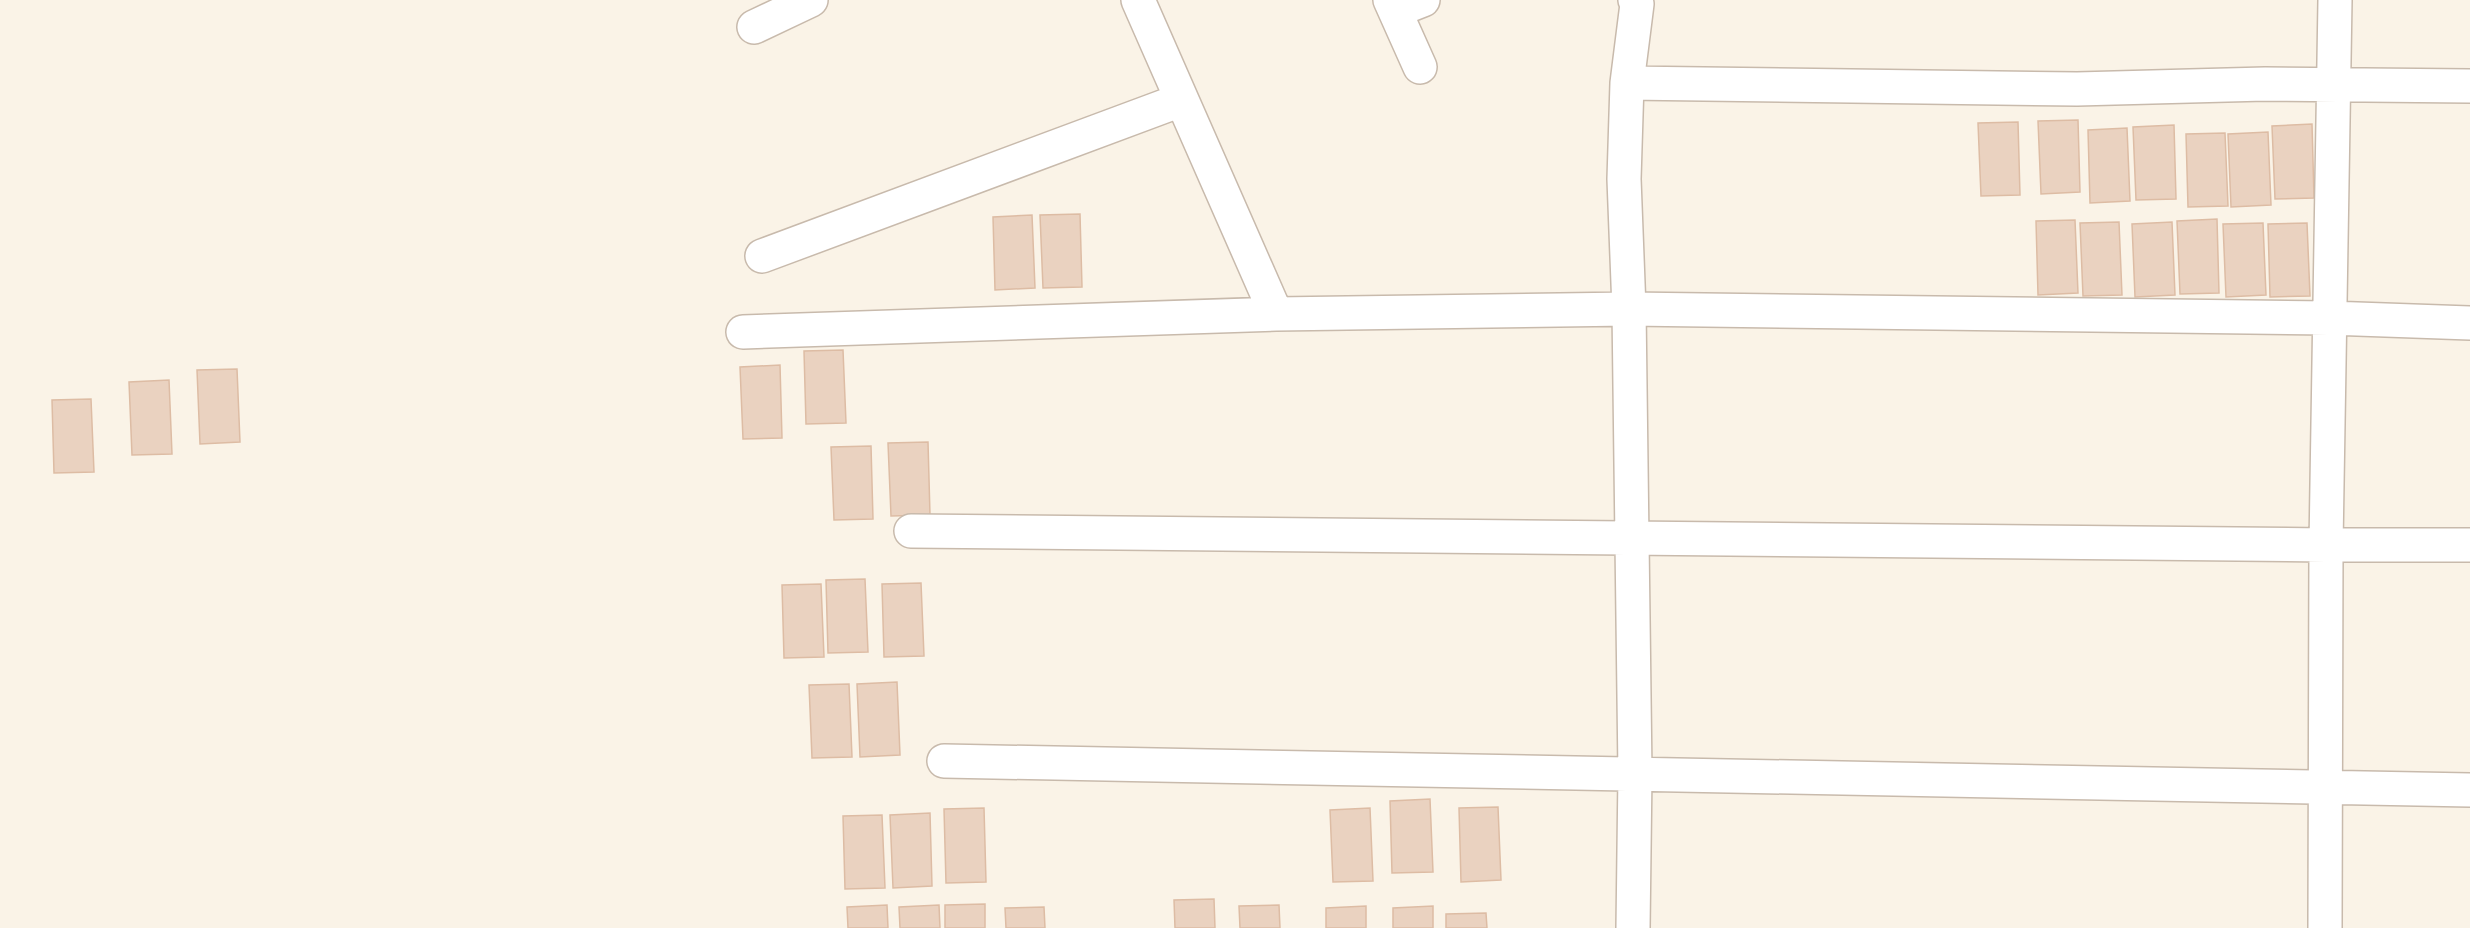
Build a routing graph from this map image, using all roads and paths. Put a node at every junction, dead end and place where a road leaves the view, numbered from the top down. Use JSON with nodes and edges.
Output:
{"nodes":[{"id":1,"x":811,"y":0,"type":"edge"},
{"id":2,"x":1138,"y":0,"type":"edge"},
{"id":3,"x":1635,"y":0,"type":"edge"},
{"id":4,"x":2335,"y":0,"type":"edge"},
{"id":5,"x":1403,"y":4,"type":"edge"},
{"id":6,"x":754,"y":27,"type":"dead end"},
{"id":7,"x":1420,"y":67,"type":"dead end"},
{"id":8,"x":1627,"y":83,"type":"junction"},
{"id":9,"x":2335,"y":85,"type":"junction"},
{"id":10,"x":2470,"y":86,"type":"edge"},
{"id":11,"x":1181,"y":100,"type":"junction"},
{"id":12,"x":762,"y":256,"type":"dead end"},
{"id":13,"x":1629,"y":309,"type":"junction"},
{"id":14,"x":1276,"y":314,"type":"junction"},
{"id":15,"x":2329,"y":318,"type":"junction"},
{"id":16,"x":2470,"y":323,"type":"edge"},
{"id":17,"x":742,"y":332,"type":"dead end"},
{"id":18,"x":911,"y":531,"type":"dead end"},
{"id":19,"x":1632,"y":538,"type":"junction"},
{"id":20,"x":2326,"y":545,"type":"junction"},
{"id":21,"x":2470,"y":545,"type":"edge"},
{"id":22,"x":944,"y":762,"type":"dead end"},
{"id":23,"x":1635,"y":773,"type":"junction"},
{"id":24,"x":2326,"y":789,"type":"junction"},
{"id":25,"x":2470,"y":790,"type":"edge"},
{"id":26,"x":1633,"y":928,"type":"edge"},
{"id":27,"x":2325,"y":928,"type":"edge"}],
"edges":[{"from":1,"to":6,"type":"street"},
{"from":2,"to":11,"type":"street"},
{"from":3,"to":8,"type":"street"},
{"from":4,"to":9,"type":"street"},
{"from":5,"to":7,"type":"street"},
{"from":8,"to":9,"type":"street"},
{"from":8,"to":13,"type":"street"},
{"from":9,"to":10,"type":"street"},
{"from":9,"to":15,"type":"street"},
{"from":11,"to":12,"type":"street"},
{"from":11,"to":14,"type":"street"},
{"from":13,"to":14,"type":"street"},
{"from":13,"to":15,"type":"street"},
{"from":13,"to":19,"type":"street"},
{"from":14,"to":17,"type":"street"},
{"from":15,"to":16,"type":"street"},
{"from":15,"to":20,"type":"street"},
{"from":18,"to":19,"type":"street"},
{"from":19,"to":20,"type":"street"},
{"from":19,"to":23,"type":"street"},
{"from":20,"to":21,"type":"street"},
{"from":20,"to":24,"type":"street"},
{"from":22,"to":23,"type":"street"},
{"from":23,"to":24,"type":"street"},
{"from":23,"to":26,"type":"street"},
{"from":24,"to":25,"type":"street"},
{"from":24,"to":27,"type":"street"}]}
